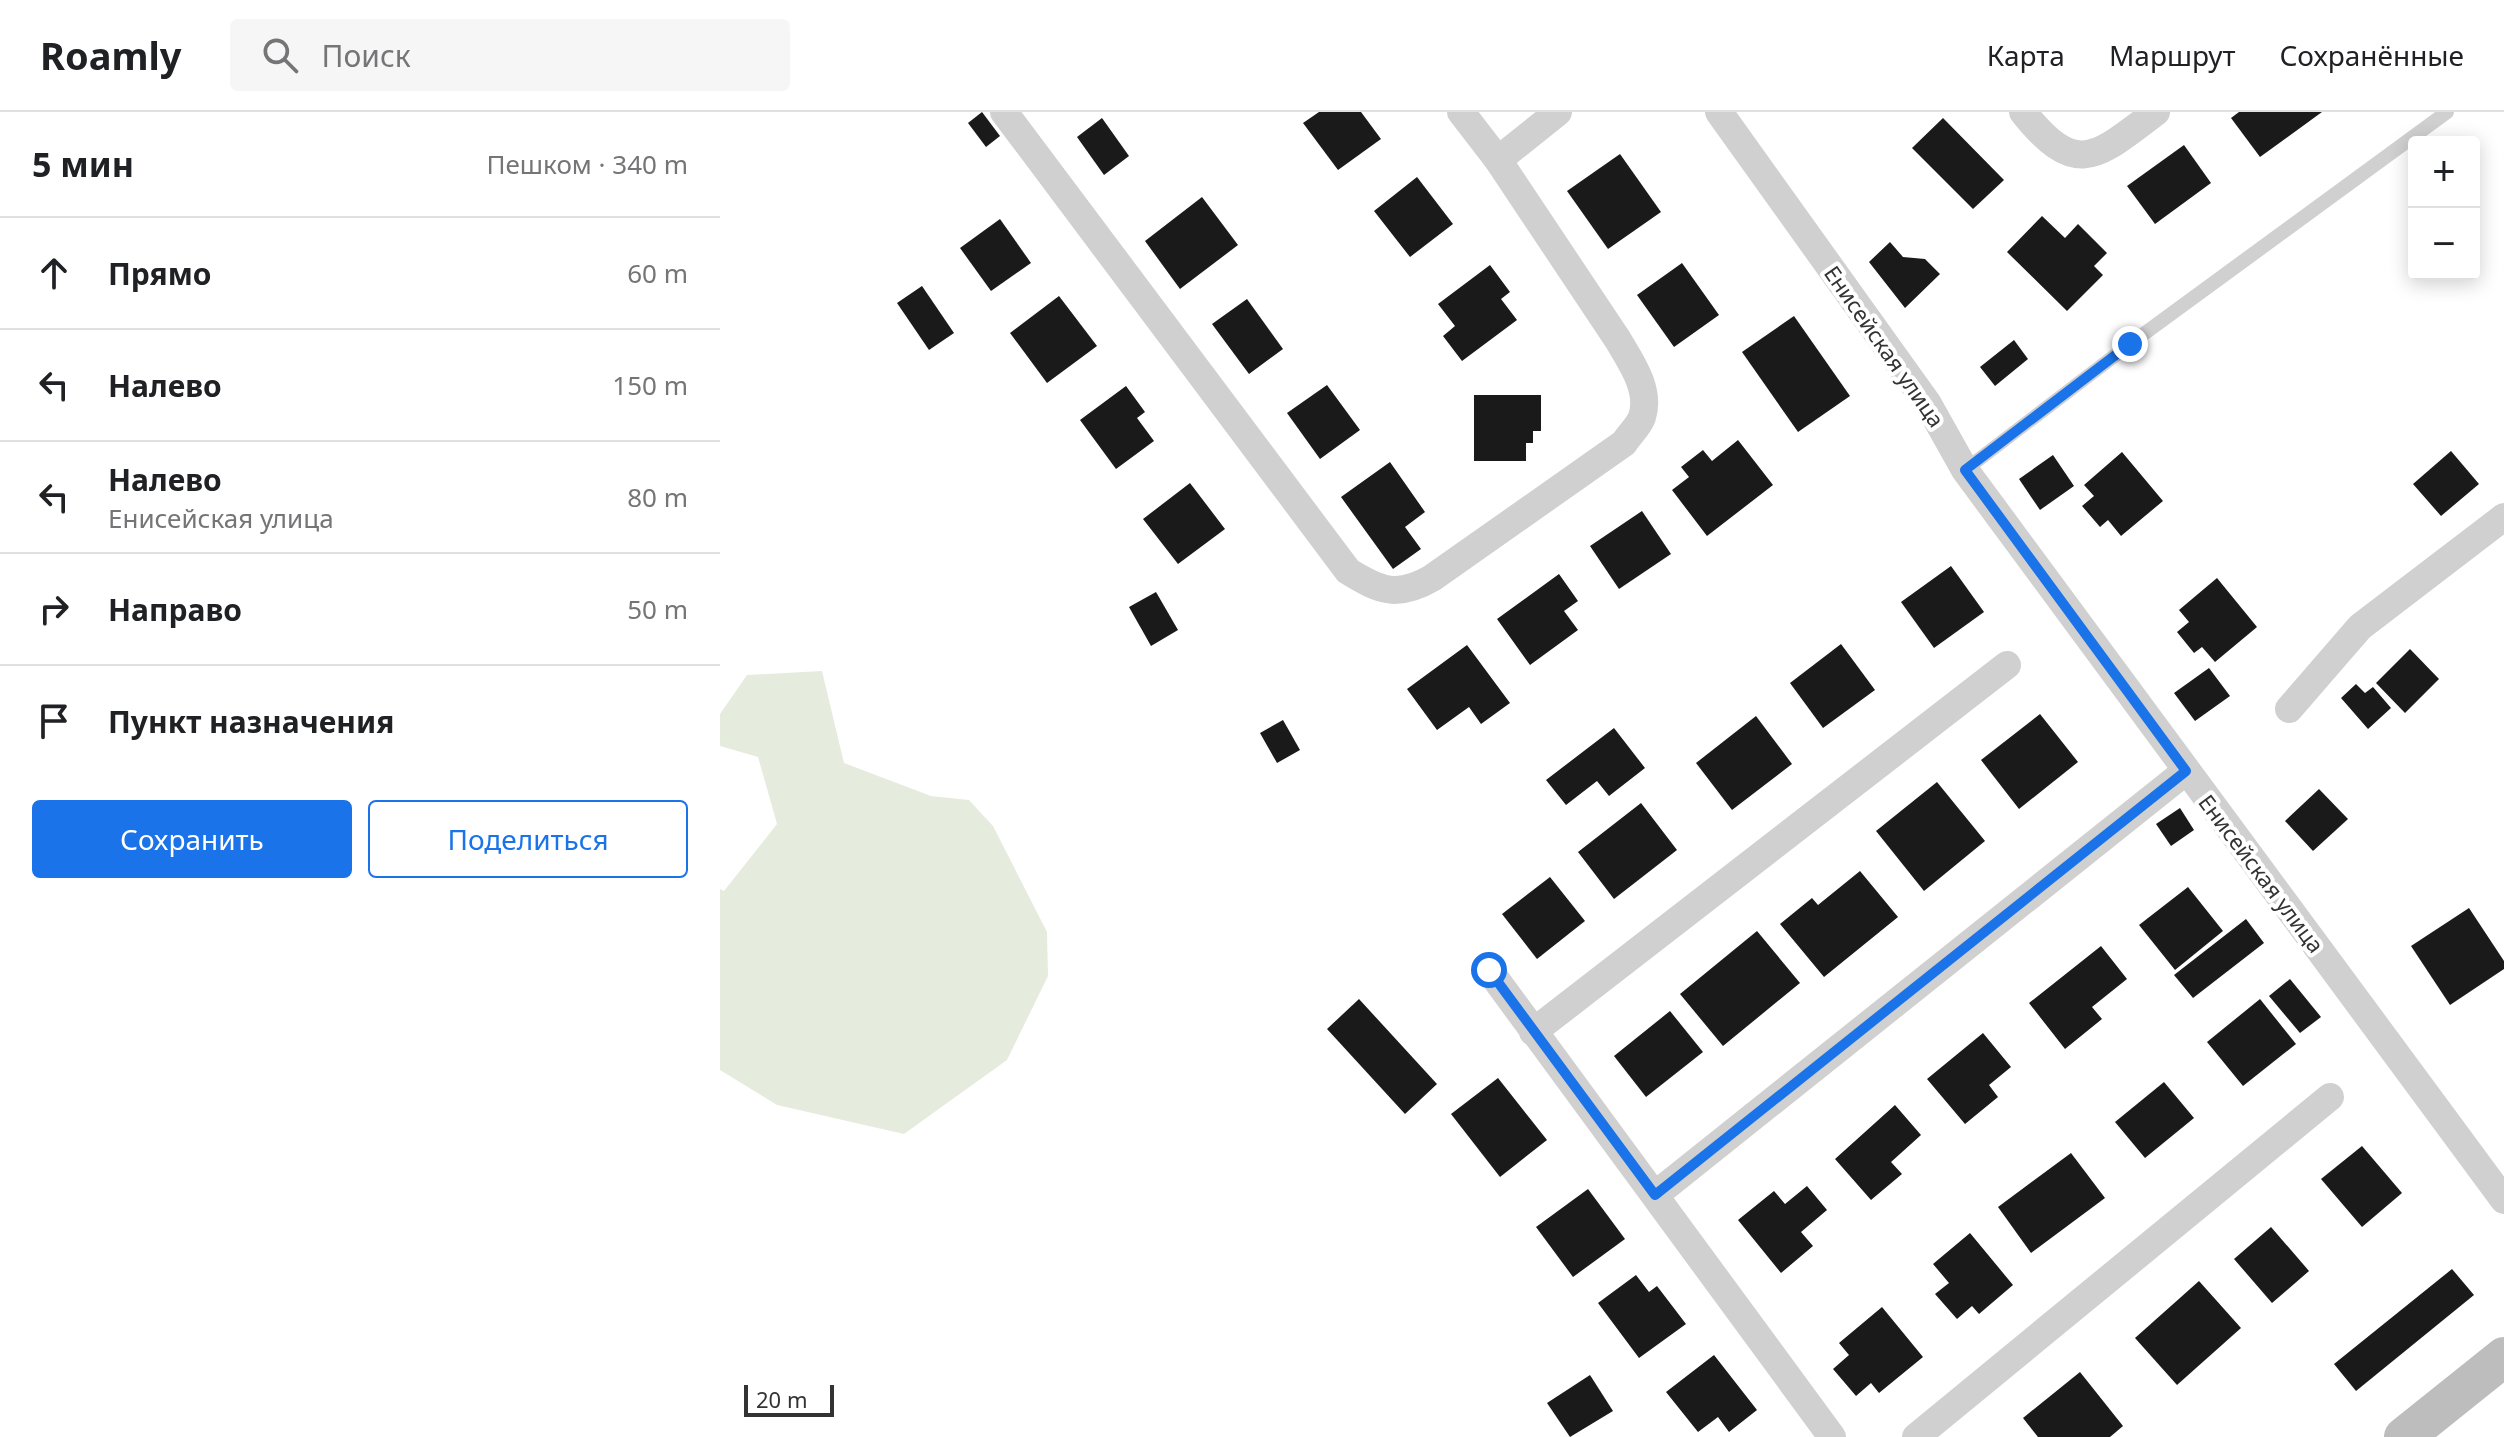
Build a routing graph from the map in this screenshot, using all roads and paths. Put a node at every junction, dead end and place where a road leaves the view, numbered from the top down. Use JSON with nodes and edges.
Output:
{"nodes":[{"id":1,"x":1004,"y":112,"type":"edge"},
{"id":2,"x":1461,"y":112,"type":"edge"},
{"id":3,"x":1558,"y":112,"type":"edge"},
{"id":4,"x":1719,"y":112,"type":"edge"},
{"id":5,"x":2023,"y":112,"type":"edge"},
{"id":6,"x":2156,"y":112,"type":"edge"},
{"id":7,"x":2447,"y":112,"type":"edge"},
{"id":8,"x":1498,"y":160,"type":"junction"},
{"id":9,"x":1965,"y":470,"type":"junction"},
{"id":10,"x":2504,"y":517,"type":"edge"},
{"id":11,"x":2007,"y":665,"type":"dead end"},
{"id":12,"x":2289,"y":709,"type":"dead end"},
{"id":13,"x":2186,"y":771,"type":"junction"},
{"id":14,"x":1489,"y":970,"type":"dead end"},
{"id":15,"x":1533,"y":1032,"type":"junction"},
{"id":16,"x":2330,"y":1097,"type":"dead end"},
{"id":17,"x":1655,"y":1195,"type":"junction"},
{"id":18,"x":2504,"y":1200,"type":"edge"},
{"id":19,"x":2504,"y":1357,"type":"edge"},
{"id":20,"x":1832,"y":1437,"type":"edge"},
{"id":21,"x":1916,"y":1437,"type":"edge"},
{"id":22,"x":2404,"y":1437,"type":"edge"}],
"edges":[{"from":1,"to":8,"type":"street"},
{"from":2,"to":8,"type":"street"},
{"from":3,"to":8,"type":"street"},
{"from":4,"to":9,"type":"street","name":"Енисейская улица"},
{"from":5,"to":6,"type":"street"},
{"from":7,"to":9,"type":"lane"},
{"from":9,"to":13,"type":"street","name":"Енисейская улица"},
{"from":10,"to":12,"type":"street"},
{"from":11,"to":15,"type":"street"},
{"from":13,"to":17,"type":"street"},
{"from":13,"to":18,"type":"street","name":"Енисейская улица"},
{"from":14,"to":15,"type":"street"},
{"from":15,"to":17,"type":"street"},
{"from":16,"to":21,"type":"street"},
{"from":17,"to":20,"type":"street"},
{"from":19,"to":22,"type":"main road"}]}
